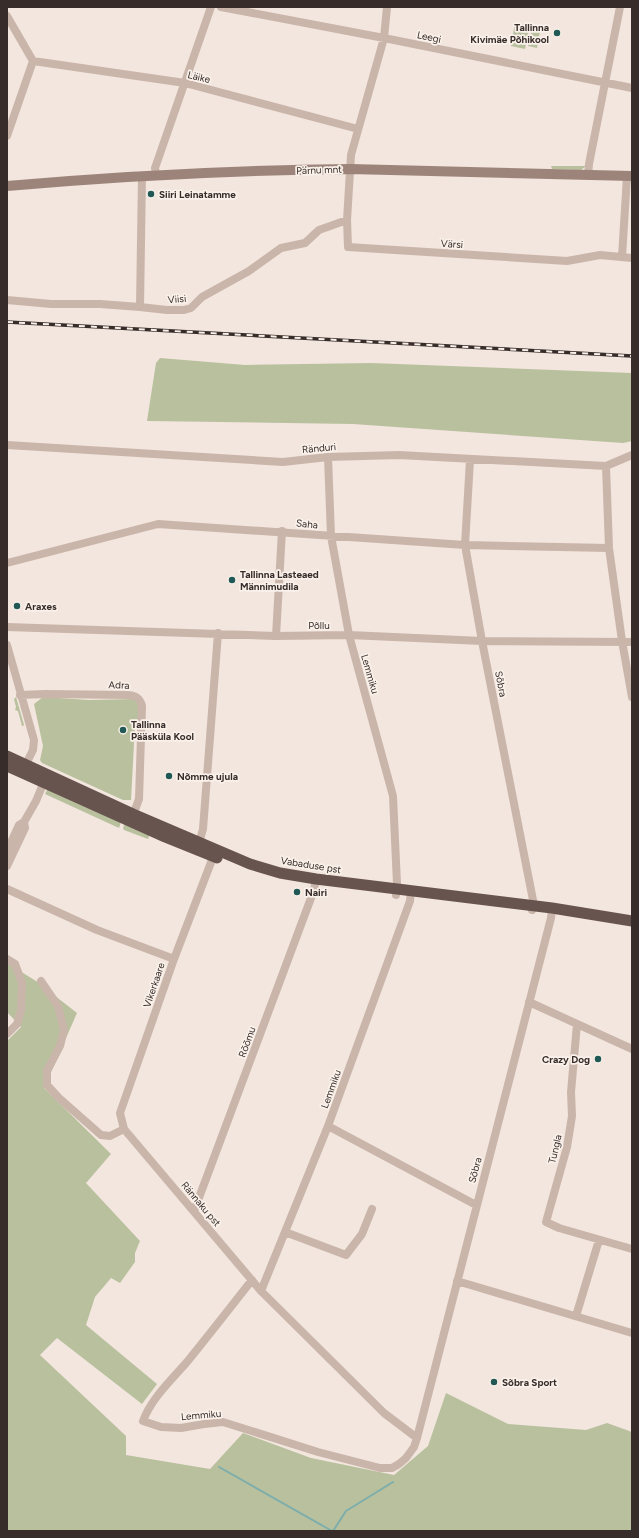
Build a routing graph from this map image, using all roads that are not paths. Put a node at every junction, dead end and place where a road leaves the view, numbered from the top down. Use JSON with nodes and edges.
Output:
{"nodes":[{"id":1,"x":211,"y":7,"type":"edge"},
{"id":2,"x":221,"y":7,"type":"edge"},
{"id":3,"x":387,"y":7,"type":"edge"},
{"id":4,"x":620,"y":7,"type":"edge"},
{"id":5,"x":7,"y":16,"type":"edge"},
{"id":6,"x":384,"y":38,"type":"junction"},
{"id":7,"x":32,"y":61,"type":"junction"},
{"id":8,"x":185,"y":83,"type":"junction"},
{"id":9,"x":605,"y":83,"type":"junction"},
{"id":10,"x":632,"y":88,"type":"edge"},
{"id":11,"x":358,"y":129,"type":"junction"},
{"id":12,"x":7,"y":136,"type":"edge"},
{"id":13,"x":350,"y":169,"type":"junction"},
{"id":14,"x":156,"y":175,"type":"junction"},
{"id":15,"x":588,"y":175,"type":"junction"},
{"id":16,"x":142,"y":176,"type":"junction"},
{"id":17,"x":629,"y":176,"type":"edge"},
{"id":18,"x":7,"y":186,"type":"edge"},
{"id":19,"x":347,"y":220,"type":"junction"},
{"id":20,"x":622,"y":257,"type":"junction"},
{"id":21,"x":632,"y":258,"type":"edge"},
{"id":22,"x":7,"y":300,"type":"edge"},
{"id":23,"x":140,"y":306,"type":"junction"},
{"id":24,"x":7,"y":445,"type":"edge"},
{"id":25,"x":632,"y":455,"type":"edge"},
{"id":26,"x":328,"y":456,"type":"junction"},
{"id":27,"x":470,"y":460,"type":"junction"},
{"id":28,"x":606,"y":466,"type":"junction"},
{"id":29,"x":282,"y":531,"type":"junction"},
{"id":30,"x":331,"y":536,"type":"junction"},
{"id":31,"x":465,"y":545,"type":"junction"},
{"id":32,"x":609,"y":548,"type":"junction"},
{"id":33,"x":7,"y":563,"type":"edge"},
{"id":34,"x":7,"y":627,"type":"edge"},
{"id":35,"x":218,"y":633,"type":"junction"},
{"id":36,"x":349,"y":635,"type":"junction"},
{"id":37,"x":276,"y":636,"type":"junction"},
{"id":38,"x":482,"y":641,"type":"junction"},
{"id":39,"x":622,"y":641,"type":"junction"},
{"id":40,"x":632,"y":642,"type":"edge"},
{"id":41,"x":7,"y":645,"type":"edge"},
{"id":42,"x":20,"y":695,"type":"junction"},
{"id":43,"x":632,"y":697,"type":"edge"},
{"id":44,"x":7,"y":756,"type":"edge"},
{"id":45,"x":7,"y":766,"type":"edge"},
{"id":46,"x":24,"y":769,"type":"junction"},
{"id":47,"x":45,"y":779,"type":"junction"},
{"id":48,"x":132,"y":818,"type":"junction"},
{"id":49,"x":24,"y":822,"type":"junction"},
{"id":50,"x":200,"y":843,"type":"junction"},
{"id":51,"x":7,"y":851,"type":"edge"},
{"id":52,"x":215,"y":853,"type":"junction"},
{"id":53,"x":7,"y":866,"type":"edge"},
{"id":54,"x":315,"y":882,"type":"junction"},
{"id":55,"x":7,"y":889,"type":"edge"},
{"id":56,"x":397,"y":892,"type":"junction"},
{"id":57,"x":411,"y":894,"type":"junction"},
{"id":58,"x":532,"y":908,"type":"junction"},
{"id":59,"x":552,"y":911,"type":"junction"},
{"id":60,"x":632,"y":921,"type":"edge"},
{"id":61,"x":632,"y":927,"type":"edge"},
{"id":62,"x":7,"y":959,"type":"edge"},
{"id":63,"x":174,"y":959,"type":"junction"},
{"id":64,"x":41,"y":981,"type":"dead end"},
{"id":65,"x":529,"y":1002,"type":"junction"},
{"id":66,"x":577,"y":1024,"type":"junction"},
{"id":67,"x":7,"y":1034,"type":"edge"},
{"id":68,"x":632,"y":1049,"type":"edge"},
{"id":69,"x":328,"y":1126,"type":"junction"},
{"id":70,"x":124,"y":1129,"type":"junction"},
{"id":71,"x":476,"y":1204,"type":"junction"},
{"id":72,"x":372,"y":1209,"type":"dead end"},
{"id":73,"x":194,"y":1211,"type":"junction"},
{"id":74,"x":285,"y":1232,"type":"junction"},
{"id":75,"x":599,"y":1240,"type":"junction"},
{"id":76,"x":632,"y":1249,"type":"edge"},
{"id":77,"x":252,"y":1280,"type":"junction"},
{"id":78,"x":457,"y":1281,"type":"junction"},
{"id":79,"x":261,"y":1291,"type":"junction"},
{"id":80,"x":576,"y":1316,"type":"junction"},
{"id":81,"x":632,"y":1333,"type":"edge"},
{"id":82,"x":417,"y":1438,"type":"junction"}],
"edges":[{"from":1,"to":8,"type":"street"},
{"from":2,"to":6,"type":"street","name":"Leegi"},
{"from":3,"to":6,"type":"street","name":"Värsi"},
{"from":4,"to":9,"type":"street"},
{"from":5,"to":7,"type":"street"},
{"from":6,"to":9,"type":"street","name":"Leegi"},
{"from":6,"to":11,"type":"street","name":"Värsi"},
{"from":7,"to":8,"type":"street","name":"Läike"},
{"from":7,"to":12,"type":"street"},
{"from":8,"to":11,"type":"street","name":"Läike"},
{"from":8,"to":14,"type":"street"},
{"from":9,"to":10,"type":"street","name":"Leegi"},
{"from":9,"to":15,"type":"street"},
{"from":11,"to":13,"type":"street","name":"Värsi"},
{"from":13,"to":14,"type":"main road","name":"Pärnu mnt"},
{"from":13,"to":15,"type":"main road","name":"Pärnu mnt"},
{"from":13,"to":19,"type":"street","name":"Värsi"},
{"from":14,"to":16,"type":"main road","name":"Pärnu mnt"},
{"from":15,"to":17,"type":"main road","name":"Pärnu mnt"},
{"from":16,"to":18,"type":"main road","name":"Pärnu mnt"},
{"from":16,"to":23,"type":"street"},
{"from":17,"to":20,"type":"street"},
{"from":19,"to":20,"type":"street","name":"Värsi"},
{"from":19,"to":23,"type":"street","name":"Viisi"},
{"from":20,"to":21,"type":"street","name":"Värsi"},
{"from":22,"to":23,"type":"street","name":"Viisi"},
{"from":24,"to":26,"type":"street","name":"Ränduri"},
{"from":25,"to":28,"type":"street","name":"Ränduri"},
{"from":26,"to":27,"type":"street","name":"Ränduri"},
{"from":26,"to":30,"type":"street","name":"Lemmiku"},
{"from":27,"to":28,"type":"street","name":"Ränduri"},
{"from":27,"to":31,"type":"street","name":"Sõbra"},
{"from":28,"to":32,"type":"street"},
{"from":29,"to":30,"type":"street","name":"Saha"},
{"from":29,"to":33,"type":"street","name":"Saha"},
{"from":29,"to":37,"type":"street"},
{"from":30,"to":31,"type":"street","name":"Saha"},
{"from":30,"to":36,"type":"street","name":"Lemmiku"},
{"from":31,"to":32,"type":"street","name":"Saha"},
{"from":31,"to":38,"type":"street","name":"Sõbra"},
{"from":32,"to":39,"type":"street"},
{"from":34,"to":35,"type":"street","name":"Põllu"},
{"from":35,"to":37,"type":"street","name":"Põllu"},
{"from":35,"to":50,"type":"street"},
{"from":36,"to":37,"type":"street","name":"Põllu"},
{"from":36,"to":38,"type":"street","name":"Põllu"},
{"from":36,"to":56,"type":"street","name":"Lemmiku"},
{"from":38,"to":39,"type":"street","name":"Põllu"},
{"from":38,"to":58,"type":"street","name":"Sõbra"},
{"from":39,"to":40,"type":"street","name":"Põllu"},
{"from":39,"to":43,"type":"street"},
{"from":41,"to":42,"type":"street"},
{"from":42,"to":46,"type":"street"},
{"from":42,"to":48,"type":"street","name":"Adra"},
{"from":44,"to":46,"type":"highway","name":"Vabaduse pst"},
{"from":45,"to":46,"type":"highway","name":"Vabaduse pst"},
{"from":46,"to":47,"type":"highway","name":"Vabaduse pst"},
{"from":47,"to":48,"type":"highway","name":"Vabaduse pst"},
{"from":47,"to":49,"type":"street"},
{"from":48,"to":50,"type":"highway","name":"Vabaduse pst"},
{"from":48,"to":52,"type":"highway","name":"Vabaduse pst"},
{"from":49,"to":51,"type":"street"},
{"from":49,"to":53,"type":"street"},
{"from":50,"to":52,"type":"highway","name":"Vabaduse pst"},
{"from":52,"to":54,"type":"highway","name":"Vabaduse pst"},
{"from":52,"to":63,"type":"street","name":"Vikerkaare"},
{"from":54,"to":56,"type":"highway","name":"Vabaduse pst"},
{"from":54,"to":73,"type":"street","name":"Rõõmu"},
{"from":55,"to":63,"type":"street"},
{"from":56,"to":57,"type":"highway","name":"Vabaduse pst"},
{"from":57,"to":58,"type":"highway","name":"Vabaduse pst"},
{"from":57,"to":69,"type":"street","name":"Lemmiku"},
{"from":58,"to":59,"type":"highway","name":"Vabaduse pst"},
{"from":59,"to":60,"type":"highway","name":"Vabaduse pst"},
{"from":59,"to":61,"type":"highway","name":"Vabaduse pst"},
{"from":59,"to":65,"type":"street","name":"Sõbra"},
{"from":62,"to":67,"type":"street"},
{"from":63,"to":70,"type":"street","name":"Vikerkaare"},
{"from":64,"to":70,"type":"street"},
{"from":65,"to":66,"type":"street"},
{"from":65,"to":71,"type":"street","name":"Sõbra"},
{"from":66,"to":68,"type":"street"},
{"from":66,"to":75,"type":"street","name":"Tungla"},
{"from":69,"to":71,"type":"street"},
{"from":69,"to":74,"type":"street","name":"Lemmiku"},
{"from":70,"to":73,"type":"street","name":"Rännaku pst"},
{"from":71,"to":78,"type":"street","name":"Sõbra"},
{"from":72,"to":74,"type":"street"},
{"from":73,"to":77,"type":"street","name":"Rännaku pst"},
{"from":74,"to":79,"type":"street","name":"Lemmiku"},
{"from":75,"to":76,"type":"street","name":"Tungla"},
{"from":75,"to":80,"type":"street"},
{"from":77,"to":79,"type":"street","name":"Rännaku pst"},
{"from":77,"to":82,"type":"street","name":"Lemmiku"},
{"from":78,"to":80,"type":"street"},
{"from":78,"to":82,"type":"street","name":"Sõbra"},
{"from":79,"to":82,"type":"street","name":"Rännaku pst"},
{"from":80,"to":81,"type":"street"}]}
